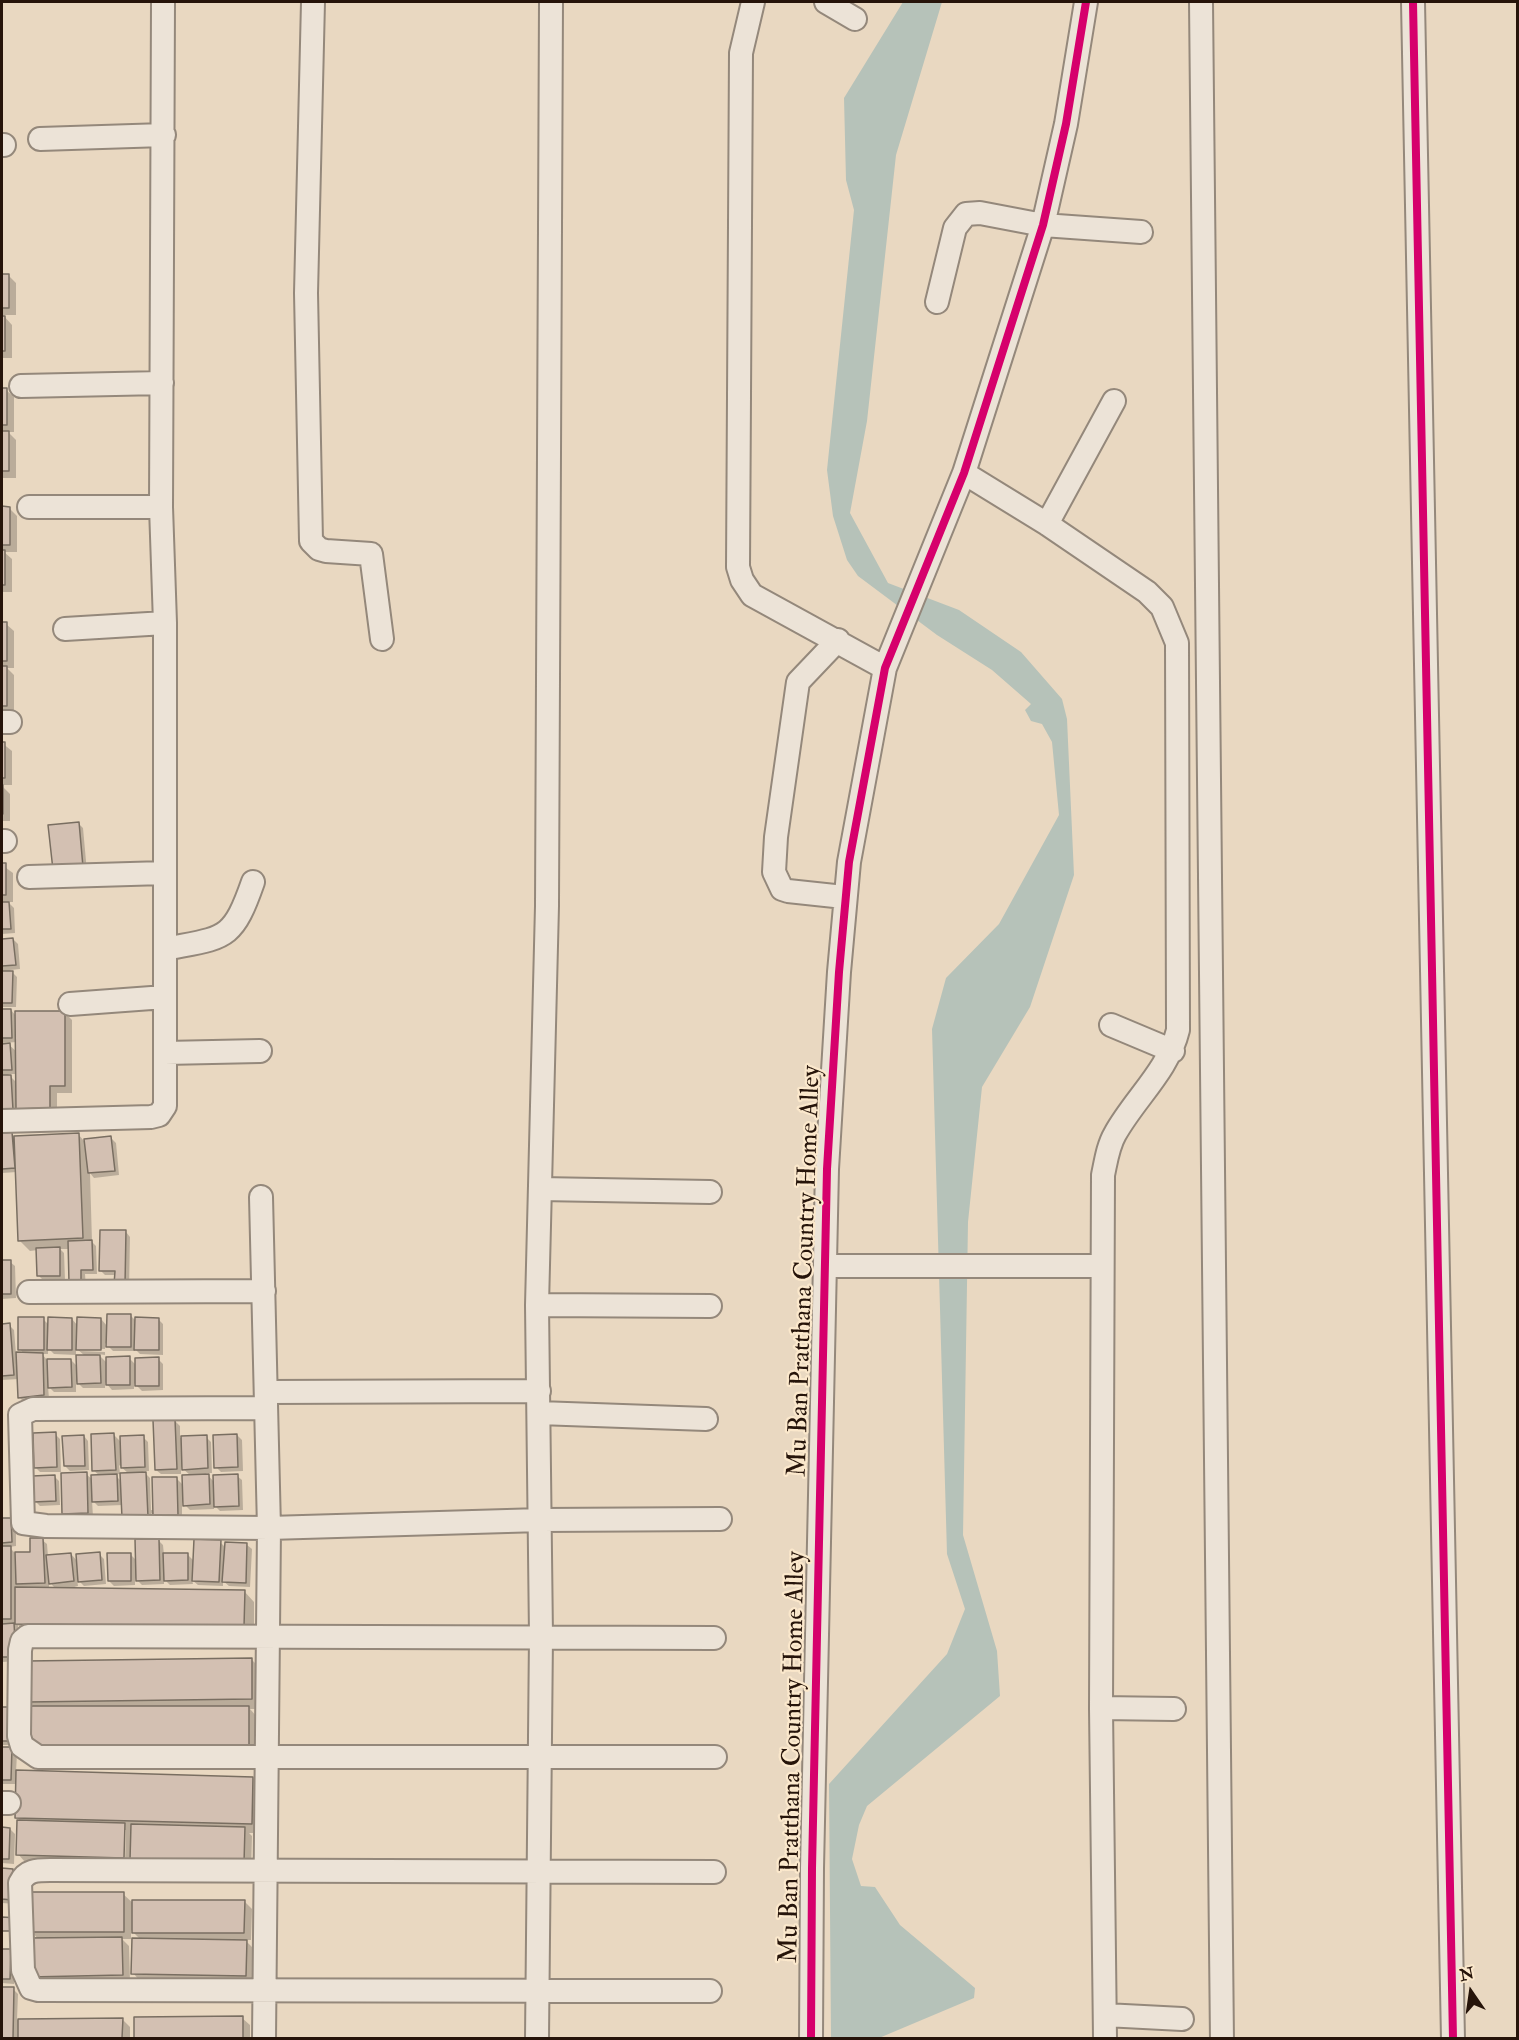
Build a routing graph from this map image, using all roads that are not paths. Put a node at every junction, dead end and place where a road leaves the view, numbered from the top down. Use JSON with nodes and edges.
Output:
{"nodes":[{"id":1,"x":163,"y":2,"type":"edge"},
{"id":2,"x":313,"y":2,"type":"edge"},
{"id":3,"x":551,"y":2,"type":"edge"},
{"id":4,"x":753,"y":2,"type":"edge"},
{"id":5,"x":826,"y":2,"type":"edge"},
{"id":6,"x":1086,"y":2,"type":"edge"},
{"id":7,"x":1202,"y":2,"type":"edge"},
{"id":8,"x":1413,"y":2,"type":"edge"},
{"id":9,"x":855,"y":19,"type":"dead end"},
{"id":10,"x":164,"y":135,"type":"junction"},
{"id":11,"x":40,"y":139,"type":"dead end"},
{"id":12,"x":1043,"y":225,"type":"junction"},
{"id":13,"x":1141,"y":232,"type":"dead end"},
{"id":14,"x":937,"y":302,"type":"dead end"},
{"id":15,"x":162,"y":383,"type":"junction"},
{"id":16,"x":21,"y":386,"type":"dead end"},
{"id":17,"x":1114,"y":401,"type":"dead end"},
{"id":18,"x":964,"y":473,"type":"junction"},
{"id":19,"x":29,"y":507,"type":"dead end"},
{"id":20,"x":161,"y":507,"type":"junction"},
{"id":21,"x":1047,"y":524,"type":"junction"},
{"id":22,"x":165,"y":623,"type":"junction"},
{"id":23,"x":65,"y":629,"type":"dead end"},
{"id":24,"x":382,"y":639,"type":"dead end"},
{"id":25,"x":838,"y":640,"type":"junction"},
{"id":26,"x":885,"y":668,"type":"junction"},
{"id":27,"x":164,"y":873,"type":"junction"},
{"id":28,"x":29,"y":877,"type":"dead end"},
{"id":29,"x":253,"y":882,"type":"dead end"},
{"id":30,"x":844,"y":897,"type":"junction"},
{"id":31,"x":165,"y":949,"type":"junction"},
{"id":32,"x":165,"y":997,"type":"junction"},
{"id":33,"x":70,"y":1004,"type":"dead end"},
{"id":34,"x":1111,"y":1025,"type":"dead end"},
{"id":35,"x":260,"y":1051,"type":"dead end"},
{"id":36,"x":1173,"y":1051,"type":"junction"},
{"id":37,"x":165,"y":1053,"type":"junction"},
{"id":38,"x":2,"y":1121,"type":"edge"},
{"id":39,"x":540,"y":1189,"type":"junction"},
{"id":40,"x":710,"y":1192,"type":"dead end"},
{"id":41,"x":261,"y":1197,"type":"dead end"},
{"id":42,"x":826,"y":1266,"type":"junction"},
{"id":43,"x":1102,"y":1266,"type":"junction"},
{"id":44,"x":264,"y":1290,"type":"junction"},
{"id":45,"x":29,"y":1292,"type":"dead end"},
{"id":46,"x":537,"y":1305,"type":"junction"},
{"id":47,"x":710,"y":1305,"type":"dead end"},
{"id":48,"x":267,"y":1400,"type":"junction"},
{"id":49,"x":539,"y":1402,"type":"junction"},
{"id":50,"x":706,"y":1419,"type":"dead end"},
{"id":51,"x":541,"y":1520,"type":"junction"},
{"id":52,"x":720,"y":1520,"type":"dead end"},
{"id":53,"x":269,"y":1528,"type":"junction"},
{"id":54,"x":267,"y":1635,"type":"junction"},
{"id":55,"x":541,"y":1636,"type":"junction"},
{"id":56,"x":714,"y":1638,"type":"dead end"},
{"id":57,"x":1101,"y":1708,"type":"junction"},
{"id":58,"x":1174,"y":1709,"type":"dead end"},
{"id":59,"x":268,"y":1756,"type":"junction"},
{"id":60,"x":540,"y":1756,"type":"junction"},
{"id":61,"x":715,"y":1757,"type":"dead end"},
{"id":62,"x":265,"y":1872,"type":"junction"},
{"id":63,"x":714,"y":1872,"type":"dead end"},
{"id":64,"x":539,"y":1874,"type":"junction"},
{"id":65,"x":265,"y":1990,"type":"junction"},
{"id":66,"x":538,"y":1990,"type":"junction"},
{"id":67,"x":710,"y":1991,"type":"dead end"},
{"id":68,"x":1105,"y":2015,"type":"junction"},
{"id":69,"x":1182,"y":2019,"type":"dead end"},
{"id":70,"x":264,"y":2038,"type":"edge"},
{"id":71,"x":537,"y":2038,"type":"edge"},
{"id":72,"x":811,"y":2038,"type":"edge"},
{"id":73,"x":1105,"y":2038,"type":"edge"},
{"id":74,"x":1221,"y":2038,"type":"edge"},
{"id":75,"x":1453,"y":2038,"type":"edge"}],
"edges":[{"from":1,"to":10,"type":"street"},
{"from":2,"to":24,"type":"street"},
{"from":3,"to":39,"type":"street"},
{"from":4,"to":25,"type":"street"},
{"from":5,"to":9,"type":"street"},
{"from":6,"to":12,"type":"street","name":"Mu Ban Pratthana Country Home Alley"},
{"from":7,"to":74,"type":"street"},
{"from":8,"to":75,"type":"street"},
{"from":10,"to":11,"type":"street"},
{"from":10,"to":15,"type":"street"},
{"from":12,"to":13,"type":"street"},
{"from":12,"to":14,"type":"street"},
{"from":12,"to":18,"type":"street","name":"Mu Ban Pratthana Country Home Alley"},
{"from":15,"to":16,"type":"street"},
{"from":15,"to":20,"type":"street"},
{"from":17,"to":21,"type":"street"},
{"from":18,"to":21,"type":"street"},
{"from":18,"to":26,"type":"street","name":"Mu Ban Pratthana Country Home Alley"},
{"from":19,"to":20,"type":"street"},
{"from":20,"to":22,"type":"street"},
{"from":21,"to":36,"type":"street"},
{"from":22,"to":23,"type":"street"},
{"from":22,"to":27,"type":"street"},
{"from":25,"to":26,"type":"street"},
{"from":25,"to":30,"type":"street"},
{"from":26,"to":30,"type":"street","name":"Mu Ban Pratthana Country Home Alley"},
{"from":27,"to":28,"type":"street"},
{"from":27,"to":31,"type":"street"},
{"from":29,"to":31,"type":"street"},
{"from":30,"to":42,"type":"street","name":"Mu Ban Pratthana Country Home Alley"},
{"from":31,"to":32,"type":"street"},
{"from":32,"to":33,"type":"street"},
{"from":32,"to":37,"type":"street"},
{"from":34,"to":36,"type":"street"},
{"from":35,"to":37,"type":"street"},
{"from":36,"to":43,"type":"street"},
{"from":37,"to":38,"type":"street"},
{"from":39,"to":40,"type":"street"},
{"from":39,"to":46,"type":"street"},
{"from":41,"to":44,"type":"street"},
{"from":42,"to":43,"type":"street"},
{"from":42,"to":72,"type":"street","name":"Mu Ban Pratthana Country Home Alley"},
{"from":43,"to":57,"type":"street"},
{"from":44,"to":45,"type":"street"},
{"from":44,"to":48,"type":"street"},
{"from":46,"to":47,"type":"street"},
{"from":46,"to":49,"type":"street"},
{"from":48,"to":49,"type":"street"},
{"from":48,"to":53,"type":"street"},
{"from":48,"to":53,"type":"street"},
{"from":49,"to":50,"type":"street"},
{"from":49,"to":51,"type":"street"},
{"from":51,"to":52,"type":"street"},
{"from":51,"to":53,"type":"street"},
{"from":51,"to":55,"type":"street"},
{"from":53,"to":54,"type":"street"},
{"from":54,"to":55,"type":"street"},
{"from":54,"to":59,"type":"street"},
{"from":54,"to":59,"type":"street"},
{"from":55,"to":56,"type":"street"},
{"from":55,"to":60,"type":"street"},
{"from":57,"to":58,"type":"street"},
{"from":57,"to":68,"type":"street"},
{"from":59,"to":60,"type":"street"},
{"from":59,"to":62,"type":"street"},
{"from":60,"to":61,"type":"street"},
{"from":60,"to":64,"type":"street"},
{"from":62,"to":64,"type":"street"},
{"from":62,"to":65,"type":"street"},
{"from":62,"to":65,"type":"street"},
{"from":63,"to":64,"type":"street"},
{"from":64,"to":66,"type":"street"},
{"from":65,"to":66,"type":"street"},
{"from":65,"to":70,"type":"street"},
{"from":66,"to":67,"type":"street"},
{"from":66,"to":71,"type":"street"},
{"from":68,"to":69,"type":"street"},
{"from":68,"to":73,"type":"street"}]}
